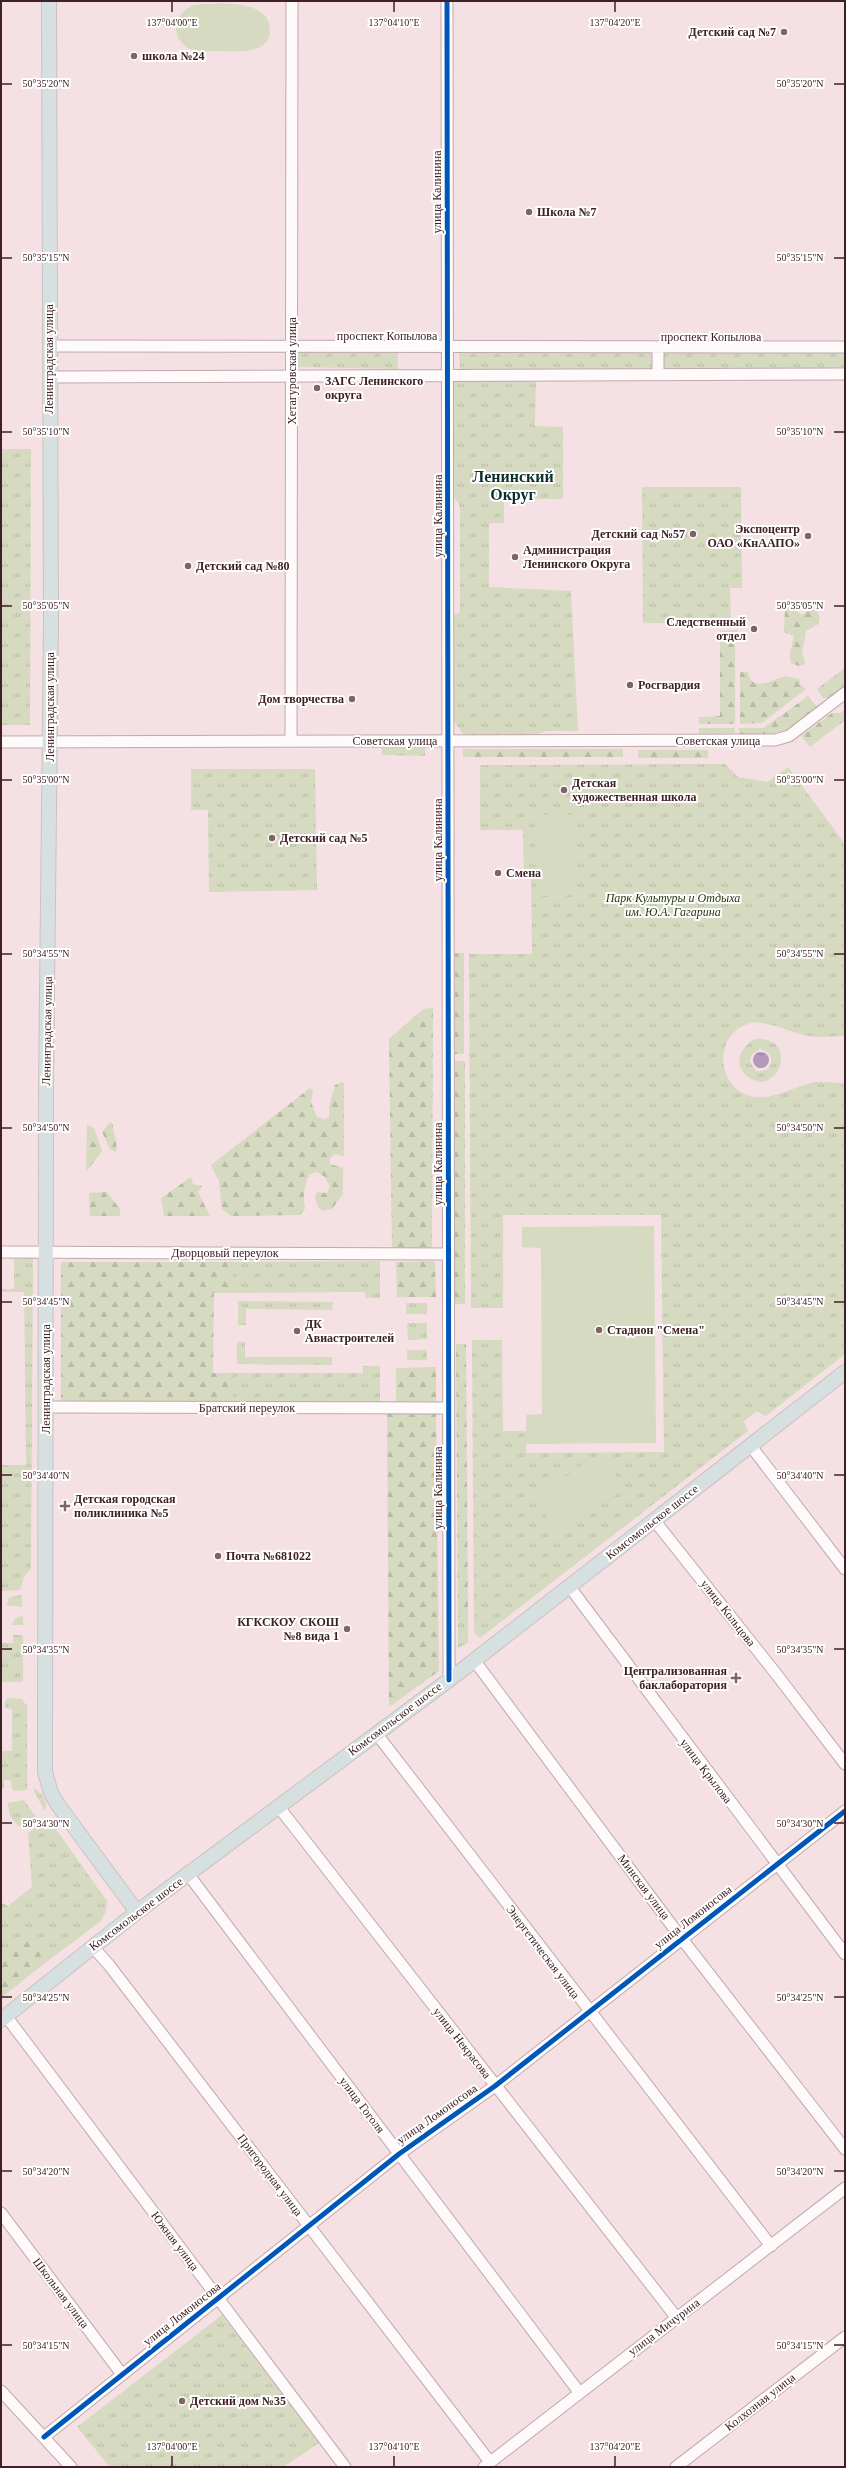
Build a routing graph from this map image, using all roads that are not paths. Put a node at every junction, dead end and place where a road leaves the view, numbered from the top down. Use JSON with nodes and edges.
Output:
{"nodes":[{"id":1,"x":49,"y":1,"type":"edge"},
{"id":2,"x":292,"y":1,"type":"edge"},
{"id":3,"x":447,"y":1,"type":"edge"},
{"id":4,"x":48,"y":346,"type":"junction"},
{"id":5,"x":292,"y":346,"type":"junction"},
{"id":6,"x":448,"y":346,"type":"junction"},
{"id":7,"x":658,"y":347,"type":"junction"},
{"id":8,"x":845,"y":347,"type":"edge"},
{"id":9,"x":845,"y":374,"type":"edge"},
{"id":10,"x":658,"y":375,"type":"junction"},
{"id":11,"x":292,"y":376,"type":"junction"},
{"id":12,"x":448,"y":376,"type":"junction"},
{"id":13,"x":49,"y":377,"type":"junction"},
{"id":14,"x":845,"y":693,"type":"edge"},
{"id":15,"x":291,"y":741,"type":"junction"},
{"id":16,"x":448,"y":741,"type":"junction"},
{"id":17,"x":1,"y":742,"type":"edge"},
{"id":18,"x":50,"y":742,"type":"junction"},
{"id":19,"x":1,"y":1252,"type":"edge"},
{"id":20,"x":46,"y":1252,"type":"junction"},
{"id":21,"x":448,"y":1254,"type":"junction"},
{"id":22,"x":845,"y":1372,"type":"edge"},
{"id":23,"x":46,"y":1407,"type":"junction"},
{"id":24,"x":448,"y":1408,"type":"junction"},
{"id":25,"x":750,"y":1445,"type":"junction"},
{"id":26,"x":654,"y":1520,"type":"junction"},
{"id":27,"x":845,"y":1569,"type":"edge"},
{"id":28,"x":569,"y":1586,"type":"junction"},
{"id":29,"x":474,"y":1660,"type":"junction"},
{"id":30,"x":448,"y":1680,"type":"junction"},
{"id":31,"x":376,"y":1734,"type":"junction"},
{"id":32,"x":845,"y":1764,"type":"edge"},
{"id":33,"x":278,"y":1806,"type":"junction"},
{"id":34,"x":845,"y":1811,"type":"edge"},
{"id":35,"x":776,"y":1865,"type":"junction"},
{"id":36,"x":188,"y":1874,"type":"junction"},
{"id":37,"x":137,"y":1912,"type":"junction"},
{"id":38,"x":682,"y":1939,"type":"junction"},
{"id":39,"x":93,"y":1947,"type":"junction"},
{"id":40,"x":845,"y":1954,"type":"edge"},
{"id":41,"x":588,"y":2012,"type":"junction"},
{"id":42,"x":4,"y":2018,"type":"edge"},
{"id":43,"x":495,"y":2086,"type":"junction"},
{"id":44,"x":845,"y":2149,"type":"edge"},
{"id":45,"x":399,"y":2154,"type":"junction"},
{"id":46,"x":845,"y":2188,"type":"edge"},
{"id":47,"x":1,"y":2213,"type":"edge"},
{"id":48,"x":308,"y":2225,"type":"junction"},
{"id":49,"x":771,"y":2246,"type":"junction"},
{"id":50,"x":218,"y":2299,"type":"junction"},
{"id":51,"x":676,"y":2317,"type":"junction"},
{"id":52,"x":845,"y":2337,"type":"edge"},
{"id":53,"x":121,"y":2373,"type":"junction"},
{"id":54,"x":1,"y":2391,"type":"edge"},
{"id":55,"x":579,"y":2392,"type":"junction"},
{"id":56,"x":44,"y":2437,"type":"junction"},
{"id":57,"x":487,"y":2464,"type":"edge"},
{"id":58,"x":71,"y":2467,"type":"edge"},
{"id":59,"x":345,"y":2467,"type":"edge"},
{"id":60,"x":676,"y":2467,"type":"edge"}],
"edges":[{"from":1,"to":4,"type":"main road","name":"Ленинградская улица"},
{"from":2,"to":5,"type":"street","name":"Хетагуровская улица"},
{"from":3,"to":6,"type":"street","name":"улица Калинина"},
{"from":4,"to":5,"type":"street","name":"проспект Копылова"},
{"from":4,"to":13,"type":"main road","name":"Ленинградская улица"},
{"from":5,"to":6,"type":"street","name":"проспект Копылова"},
{"from":5,"to":11,"type":"street","name":"Хетагуровская улица"},
{"from":6,"to":7,"type":"street","name":"проспект Копылова"},
{"from":6,"to":12,"type":"street","name":"улица Калинина"},
{"from":7,"to":8,"type":"street","name":"проспект Копылова"},
{"from":7,"to":10,"type":"street","name":"проспект Копылова"},
{"from":9,"to":10,"type":"street"},
{"from":10,"to":12,"type":"street"},
{"from":11,"to":12,"type":"street"},
{"from":11,"to":13,"type":"street"},
{"from":11,"to":15,"type":"street","name":"Хетагуровская улица"},
{"from":12,"to":16,"type":"street","name":"улица Калинина"},
{"from":13,"to":18,"type":"main road","name":"Ленинградская улица"},
{"from":14,"to":16,"type":"street","name":"Советская улица"},
{"from":15,"to":16,"type":"street","name":"Советская улица"},
{"from":15,"to":18,"type":"street","name":"Советская улица"},
{"from":16,"to":21,"type":"street","name":"улица Калинина"},
{"from":17,"to":18,"type":"street","name":"Советская улица"},
{"from":18,"to":20,"type":"main road","name":"Ленинградская улица"},
{"from":19,"to":20,"type":"street","name":"Дворцовый переулок"},
{"from":20,"to":21,"type":"street","name":"Дворцовый переулок"},
{"from":20,"to":23,"type":"main road","name":"Ленинградская улица"},
{"from":21,"to":24,"type":"street","name":"улица Калинина"},
{"from":22,"to":25,"type":"main road","name":"Комсомольское шоссе"},
{"from":23,"to":24,"type":"street","name":"Братский переулок"},
{"from":23,"to":37,"type":"main road","name":"Ленинградская улица"},
{"from":24,"to":30,"type":"street","name":"улица Калинина"},
{"from":25,"to":26,"type":"main road","name":"Комсомольское шоссе"},
{"from":25,"to":27,"type":"street"},
{"from":26,"to":28,"type":"main road","name":"Комсомольское шоссе"},
{"from":26,"to":32,"type":"street","name":"улица Кольцова"},
{"from":28,"to":29,"type":"main road","name":"Комсомольское шоссе"},
{"from":28,"to":35,"type":"street","name":"улица Крылова"},
{"from":29,"to":30,"type":"main road","name":"Комсомольское шоссе"},
{"from":29,"to":38,"type":"street","name":"Минская улица"},
{"from":30,"to":31,"type":"main road","name":"Комсомольское шоссе"},
{"from":31,"to":33,"type":"main road","name":"Комсомольское шоссе"},
{"from":31,"to":41,"type":"street","name":"Энергетическая улица"},
{"from":33,"to":36,"type":"main road","name":"Комсомольское шоссе"},
{"from":33,"to":43,"type":"street","name":"улица Некрасова"},
{"from":34,"to":35,"type":"street","name":"улица Ломоносова"},
{"from":35,"to":38,"type":"street","name":"улица Ломоносова"},
{"from":35,"to":40,"type":"street","name":"улица Крылова"},
{"from":36,"to":37,"type":"main road","name":"Комсомольское шоссе"},
{"from":36,"to":45,"type":"street","name":"улица Гоголя"},
{"from":37,"to":39,"type":"main road","name":"Комсомольское шоссе"},
{"from":38,"to":41,"type":"street","name":"улица Ломоносова"},
{"from":38,"to":44,"type":"street","name":"Минская улица"},
{"from":39,"to":42,"type":"main road","name":"Комсомольское шоссе"},
{"from":39,"to":48,"type":"street","name":"Пригородная улица"},
{"from":41,"to":43,"type":"street","name":"улица Ломоносова"},
{"from":41,"to":49,"type":"street","name":"Энергетическая улица"},
{"from":42,"to":50,"type":"street","name":"Южная улица"},
{"from":43,"to":45,"type":"street","name":"улица Ломоносова"},
{"from":43,"to":51,"type":"street","name":"улица Некрасова"},
{"from":45,"to":48,"type":"street","name":"улица Ломоносова"},
{"from":45,"to":55,"type":"street","name":"улица Гоголя"},
{"from":46,"to":49,"type":"street","name":"улица Мичурина"},
{"from":47,"to":53,"type":"street","name":"Школьная улица"},
{"from":48,"to":50,"type":"street","name":"улица Ломоносова"},
{"from":48,"to":57,"type":"street","name":"Пригородная улица"},
{"from":49,"to":51,"type":"street","name":"улица Мичурина"},
{"from":50,"to":53,"type":"street","name":"улица Ломоносова"},
{"from":50,"to":59,"type":"street","name":"Южная улица"},
{"from":51,"to":55,"type":"street","name":"улица Мичурина"},
{"from":52,"to":60,"type":"street","name":"Колхозная улица"},
{"from":53,"to":56,"type":"street","name":"улица Ломоносова"},
{"from":54,"to":56,"type":"street"},
{"from":55,"to":57,"type":"street","name":"улица Мичурина"},
{"from":56,"to":58,"type":"street"}]}
